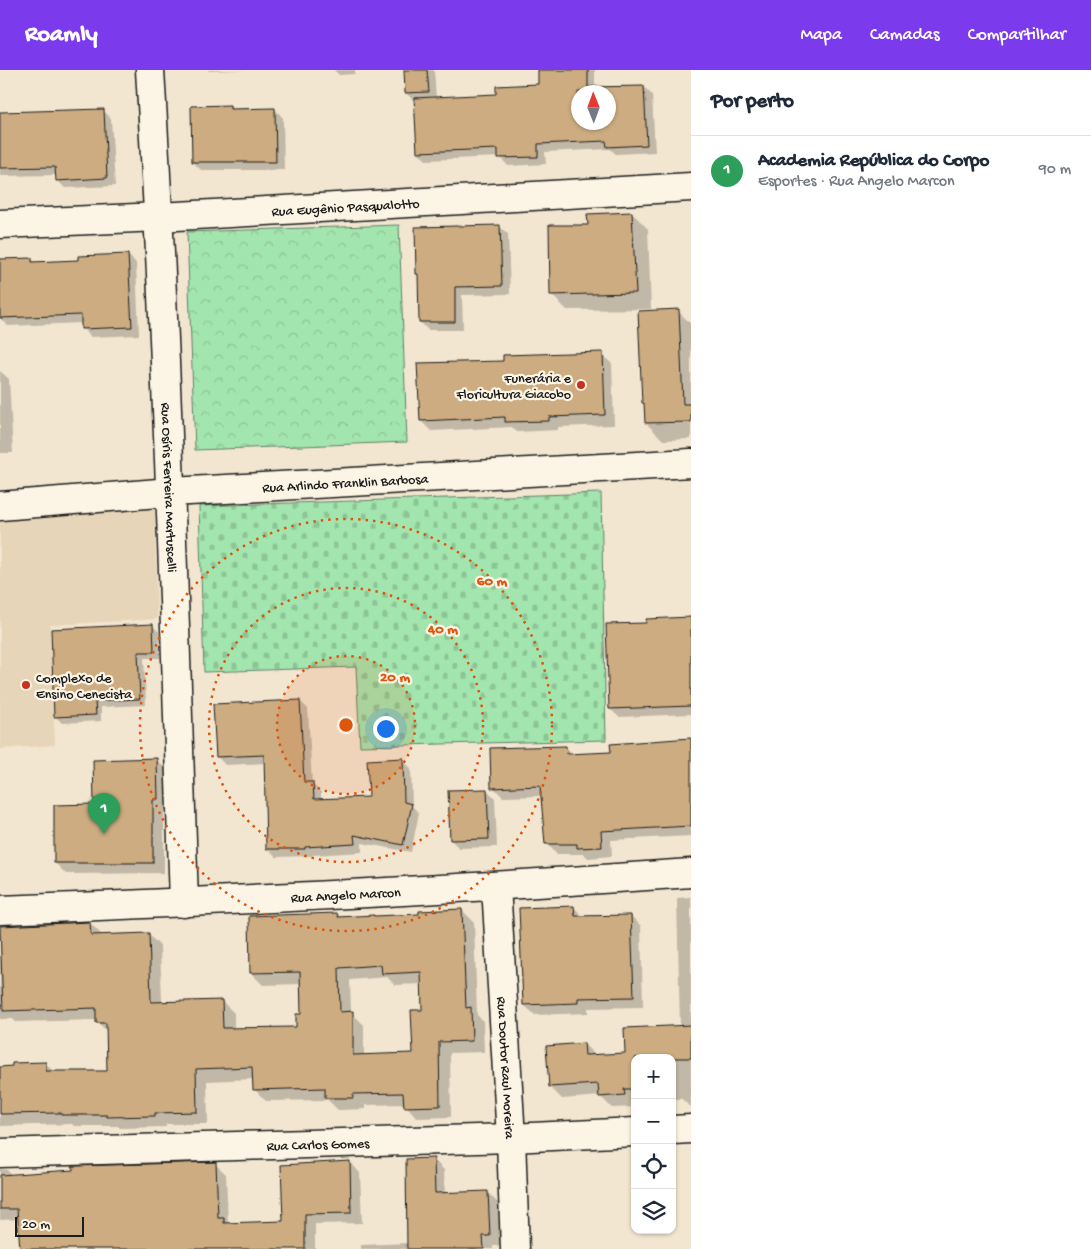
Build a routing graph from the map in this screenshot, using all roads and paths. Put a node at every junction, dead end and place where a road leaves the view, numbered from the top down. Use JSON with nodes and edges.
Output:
{"nodes":[{"id":1,"x":150,"y":70,"type":"edge"},
{"id":2,"x":691,"y":187,"type":"edge"},
{"id":3,"x":159,"y":217,"type":"junction"},
{"id":4,"x":0,"y":224,"type":"edge"},
{"id":5,"x":691,"y":463,"type":"edge"},
{"id":6,"x":171,"y":492,"type":"junction"},
{"id":7,"x":0,"y":506,"type":"edge"},
{"id":8,"x":691,"y":874,"type":"edge"},
{"id":9,"x":496,"y":886,"type":"junction"},
{"id":10,"x":184,"y":903,"type":"junction"},
{"id":11,"x":0,"y":910,"type":"edge"},
{"id":12,"x":691,"y":1129,"type":"edge"},
{"id":13,"x":676,"y":1130,"type":"edge"},
{"id":14,"x":631,"y":1132,"type":"edge"},
{"id":15,"x":511,"y":1138,"type":"junction"},
{"id":16,"x":0,"y":1154,"type":"edge"},
{"id":17,"x":515,"y":1249,"type":"edge"}],
"edges":[{"from":1,"to":3,"type":"street","name":"Rua Osíris Ferreira Martuscelli"},
{"from":2,"to":3,"type":"street","name":"Rua Eugênio Pasqualotto"},
{"from":3,"to":4,"type":"street","name":"Rua Eugênio Pasqualotto"},
{"from":3,"to":6,"type":"street","name":"Rua Osíris Ferreira Martuscelli"},
{"from":5,"to":6,"type":"street","name":"Rua Arlindo Franklin Barbosa"},
{"from":6,"to":7,"type":"street","name":"Rua Arlindo Franklin Barbosa"},
{"from":6,"to":10,"type":"street","name":"Rua Osíris Ferreira Martuscelli"},
{"from":8,"to":9,"type":"street","name":"Rua Angelo Marcon"},
{"from":9,"to":10,"type":"street","name":"Rua Angelo Marcon"},
{"from":9,"to":15,"type":"street","name":"Rua Doutor Raul Moreira"},
{"from":10,"to":11,"type":"street","name":"Rua Angelo Marcon"},
{"from":12,"to":13,"type":"street"},
{"from":14,"to":15,"type":"street","name":"Rua Carlos Gomes"},
{"from":15,"to":16,"type":"street","name":"Rua Carlos Gomes"},
{"from":15,"to":17,"type":"street","name":"Rua Doutor Raul Moreira"}]}
